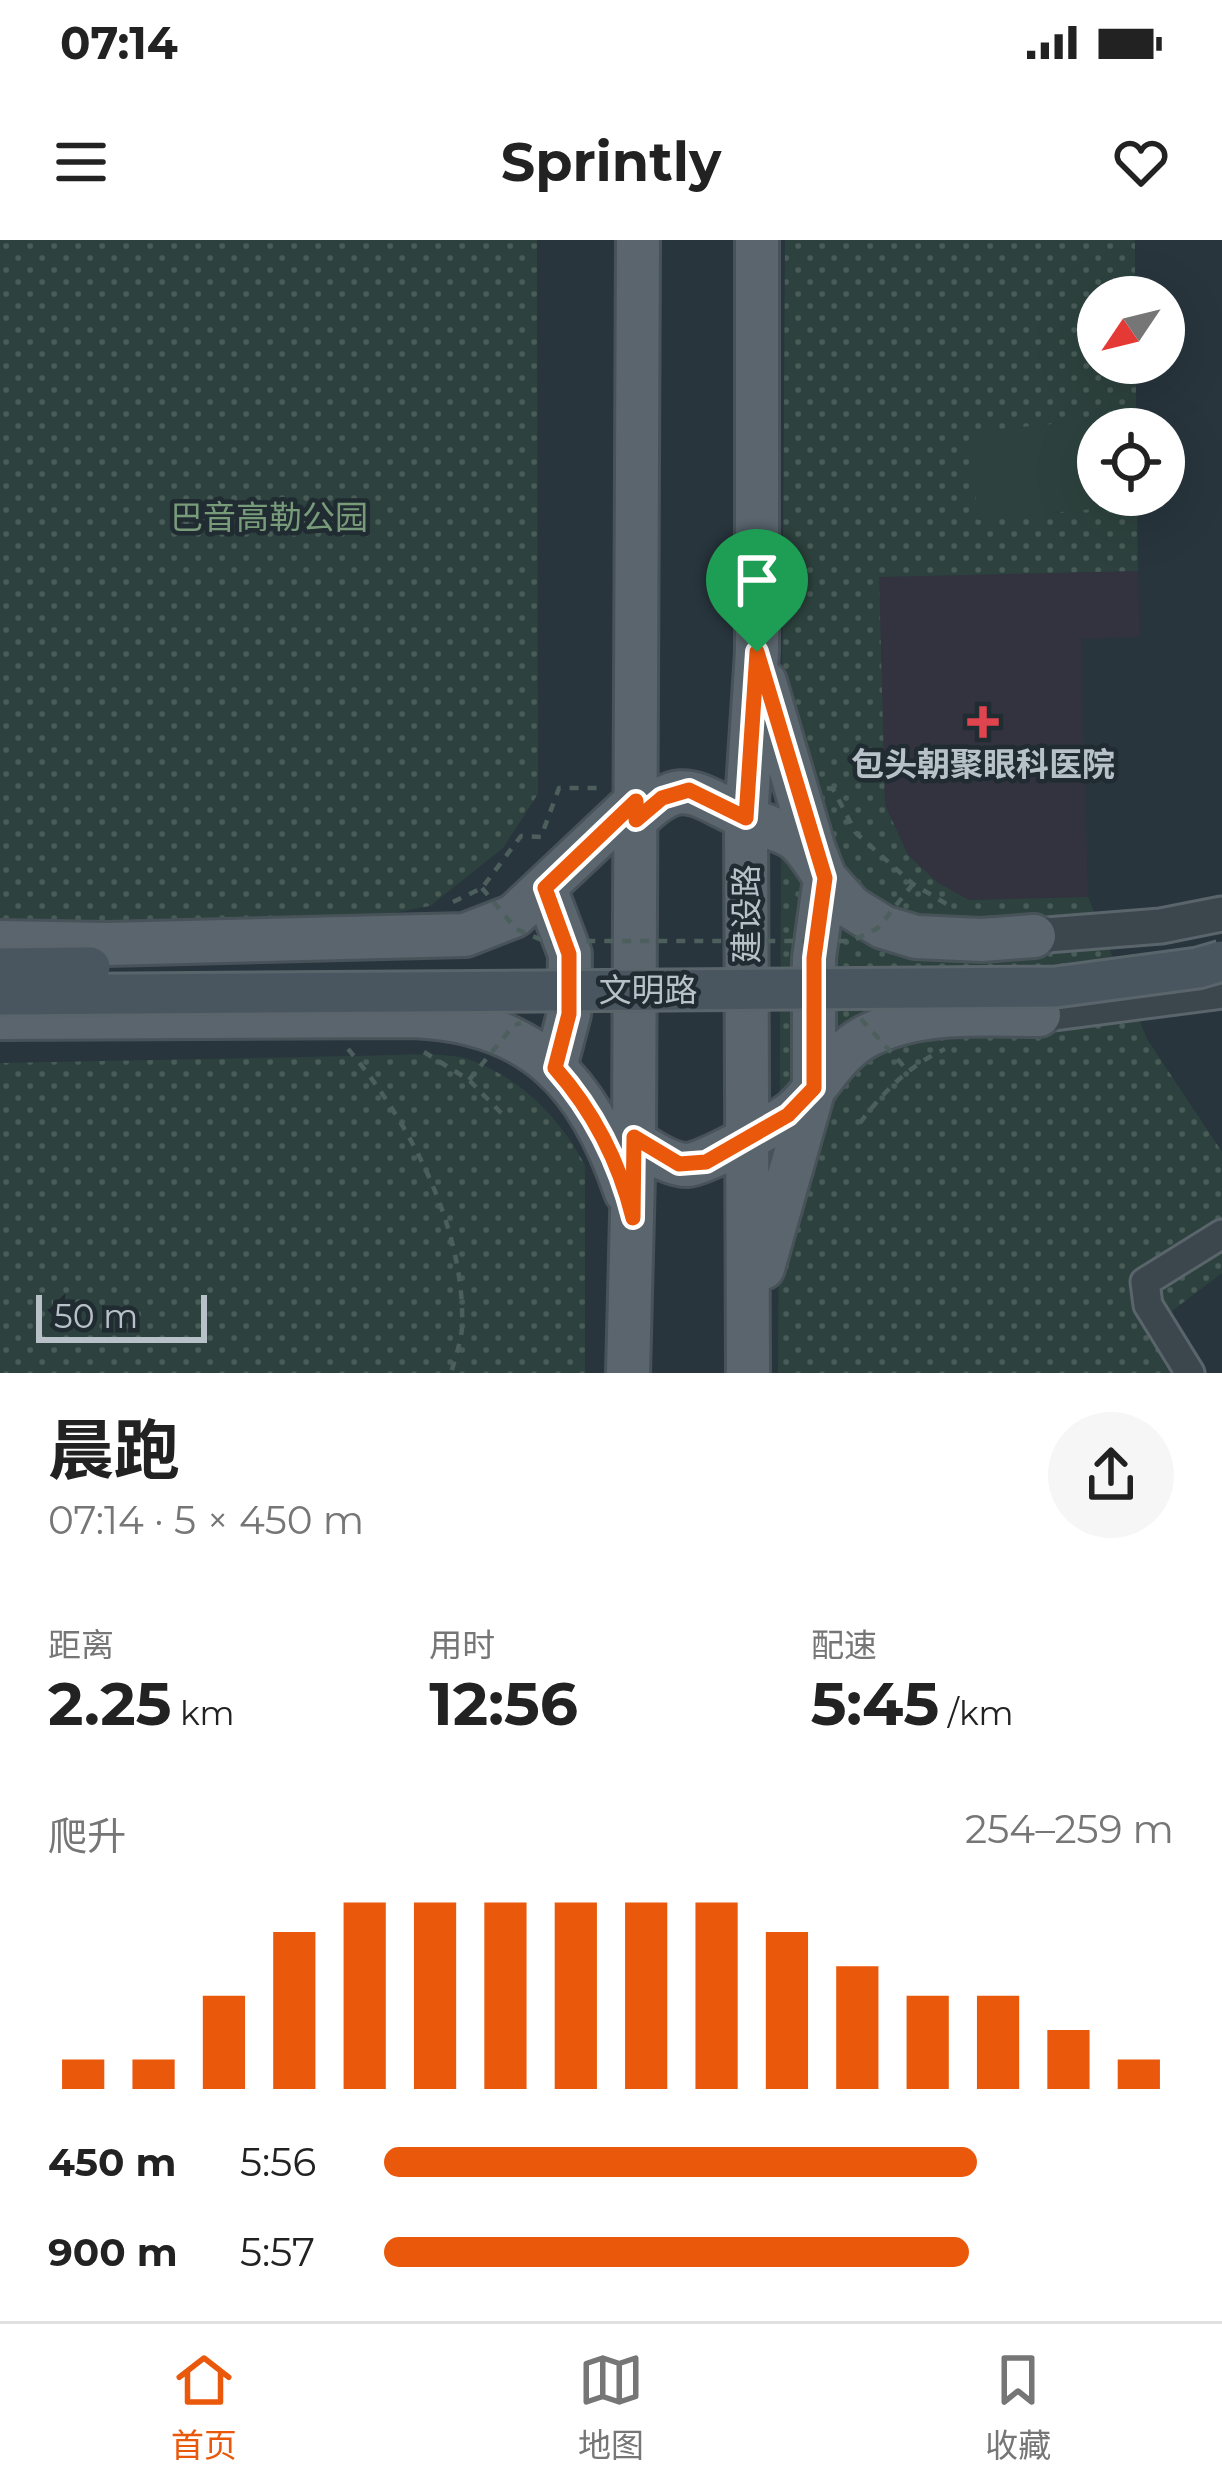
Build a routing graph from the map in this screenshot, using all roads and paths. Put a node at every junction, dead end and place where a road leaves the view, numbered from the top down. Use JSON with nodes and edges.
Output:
{"nodes":[{"id":1,"x":638,"y":240,"type":"edge"},
{"id":2,"x":757,"y":240,"type":"edge"},
{"id":3,"x":757,"y":652,"type":"junction"},
{"id":4,"x":626,"y":803,"type":"junction"},
{"id":5,"x":746,"y":818,"type":"junction"},
{"id":6,"x":856,"y":832,"type":"dead end"},
{"id":7,"x":825,"y":878,"type":"junction"},
{"id":8,"x":913,"y":884,"type":"junction"},
{"id":9,"x":482,"y":888,"type":"junction"},
{"id":10,"x":545,"y":888,"type":"junction"},
{"id":11,"x":443,"y":908,"type":"dead end"},
{"id":12,"x":956,"y":910,"type":"dead end"},
{"id":13,"x":1222,"y":914,"type":"edge"},
{"id":14,"x":1034,"y":936,"type":"joint"},
{"id":15,"x":1222,"y":938,"type":"edge"},
{"id":16,"x":0,"y":942,"type":"edge"},
{"id":17,"x":1222,"y":961,"type":"edge"},
{"id":18,"x":0,"y":968,"type":"edge"},
{"id":19,"x":1222,"y":991,"type":"edge"},
{"id":20,"x":0,"y":995,"type":"edge"},
{"id":21,"x":851,"y":1016,"type":"dead end"},
{"id":22,"x":1039,"y":1016,"type":"joint"},
{"id":23,"x":0,"y":1018,"type":"edge"},
{"id":24,"x":319,"y":1019,"type":"junction"},
{"id":25,"x":526,"y":1021,"type":"dead end"},
{"id":26,"x":416,"y":1049,"type":"dead end"},
{"id":27,"x":946,"y":1049,"type":"dead end"},
{"id":28,"x":555,"y":1068,"type":"junction"},
{"id":29,"x":909,"y":1072,"type":"junction"},
{"id":30,"x":470,"y":1080,"type":"junction"},
{"id":31,"x":814,"y":1088,"type":"junction"},
{"id":32,"x":507,"y":1119,"type":"dead end"},
{"id":33,"x":593,"y":1120,"type":"junction"},
{"id":34,"x":860,"y":1123,"type":"dead end"},
{"id":35,"x":747,"y":1136,"type":"junction"},
{"id":36,"x":634,"y":1137,"type":"junction"},
{"id":37,"x":633,"y":1218,"type":"junction"},
{"id":38,"x":1222,"y":1234,"type":"edge"},
{"id":39,"x":748,"y":1306,"type":"junction"},
{"id":40,"x":451,"y":1373,"type":"edge"},
{"id":41,"x":628,"y":1373,"type":"edge"},
{"id":42,"x":748,"y":1373,"type":"edge"},
{"id":43,"x":1190,"y":1373,"type":"edge"}],
"edges":[{"from":1,"to":4,"type":"main road"},
{"from":2,"to":3,"type":"main road","name":"建设路"},
{"from":3,"to":5,"type":"main road","name":"建设路"},
{"from":3,"to":7,"type":"main road"},
{"from":4,"to":5,"type":"main road"},
{"from":4,"to":9,"type":"path"},
{"from":4,"to":10,"type":"main road"},
{"from":4,"to":36,"type":"main road"},
{"from":5,"to":7,"type":"main road"},
{"from":5,"to":35,"type":"main road","name":"建设路"},
{"from":6,"to":8,"type":"path"},
{"from":7,"to":14,"type":"main road"},
{"from":7,"to":31,"type":"main road"},
{"from":8,"to":9,"type":"path","bridge":true},
{"from":8,"to":12,"type":"path"},
{"from":9,"to":11,"type":"path"},
{"from":10,"to":16,"type":"main road"},
{"from":10,"to":28,"type":"main road"},
{"from":13,"to":14,"type":"street"},
{"from":15,"to":18,"type":"main road","name":"文明路","bridge":true},
{"from":17,"to":20,"type":"main road","name":"文明路","bridge":true},
{"from":19,"to":22,"type":"street"},
{"from":21,"to":29,"type":"path","bridge":true},
{"from":22,"to":31,"type":"main road"},
{"from":23,"to":24,"type":"main road"},
{"from":24,"to":28,"type":"main road"},
{"from":24,"to":40,"type":"path"},
{"from":25,"to":30,"type":"path","bridge":true},
{"from":26,"to":30,"type":"path"},
{"from":27,"to":29,"type":"path"},
{"from":28,"to":33,"type":"main road"},
{"from":29,"to":34,"type":"path"},
{"from":30,"to":32,"type":"path"},
{"from":31,"to":35,"type":"main road"},
{"from":31,"to":39,"type":"main road"},
{"from":33,"to":36,"type":"main road"},
{"from":33,"to":37,"type":"main road"},
{"from":35,"to":36,"type":"main road"},
{"from":35,"to":39,"type":"main road","name":"建设路"},
{"from":36,"to":37,"type":"main road"},
{"from":37,"to":41,"type":"main road"},
{"from":38,"to":43,"type":"street"},
{"from":39,"to":42,"type":"main road","name":"建设路"}]}
